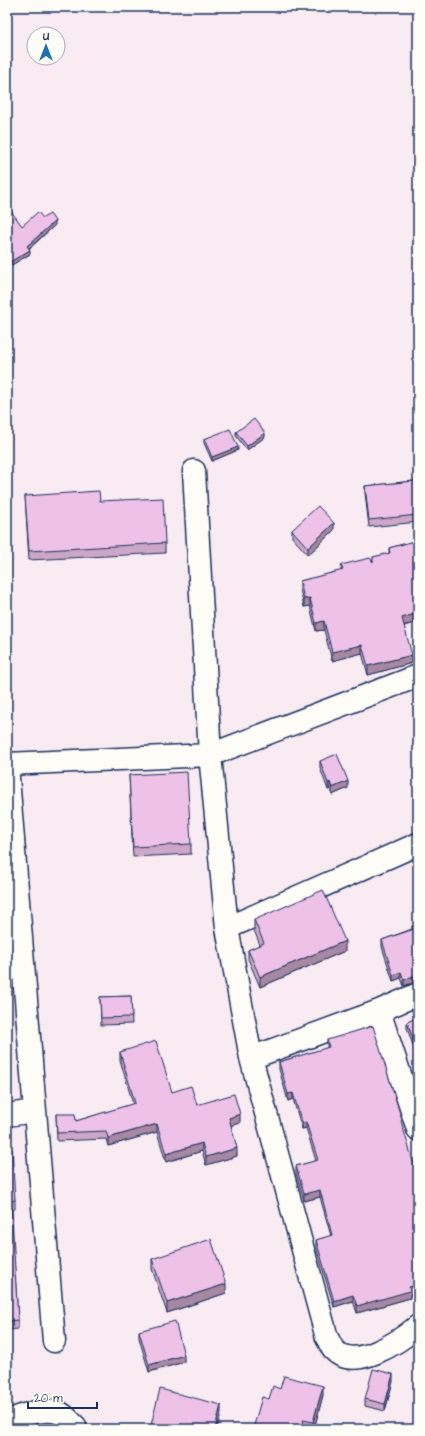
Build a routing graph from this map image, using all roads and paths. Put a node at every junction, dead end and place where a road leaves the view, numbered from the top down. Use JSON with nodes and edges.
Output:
{"nodes":[{"id":1,"x":194,"y":471,"type":"dead end"},
{"id":2,"x":418,"y":676,"type":"edge"},
{"id":3,"x":210,"y":754,"type":"junction"},
{"id":4,"x":7,"y":765,"type":"edge"},
{"id":5,"x":418,"y":844,"type":"edge"},
{"id":6,"x":227,"y":928,"type":"junction"},
{"id":7,"x":418,"y":994,"type":"edge"},
{"id":8,"x":379,"y":1011,"type":"junction"},
{"id":9,"x":251,"y":1058,"type":"junction"},
{"id":10,"x":35,"y":1111,"type":"junction"},
{"id":11,"x":7,"y":1115,"type":"edge"},
{"id":12,"x":418,"y":1128,"type":"edge"},
{"id":13,"x":418,"y":1326,"type":"edge"},
{"id":14,"x":54,"y":1341,"type":"dead end"},
{"id":15,"x":7,"y":1422,"type":"edge"},
{"id":16,"x":75,"y":1429,"type":"edge"}],
"edges":[{"from":1,"to":3,"type":"street"},
{"from":2,"to":3,"type":"street"},
{"from":3,"to":4,"type":"street"},
{"from":3,"to":6,"type":"street"},
{"from":4,"to":10,"type":"street"},
{"from":5,"to":6,"type":"street"},
{"from":6,"to":9,"type":"street"},
{"from":7,"to":8,"type":"street"},
{"from":8,"to":9,"type":"street"},
{"from":8,"to":12,"type":"street"},
{"from":9,"to":13,"type":"street"},
{"from":10,"to":11,"type":"street"},
{"from":10,"to":14,"type":"street"},
{"from":15,"to":16,"type":"street"}]}
